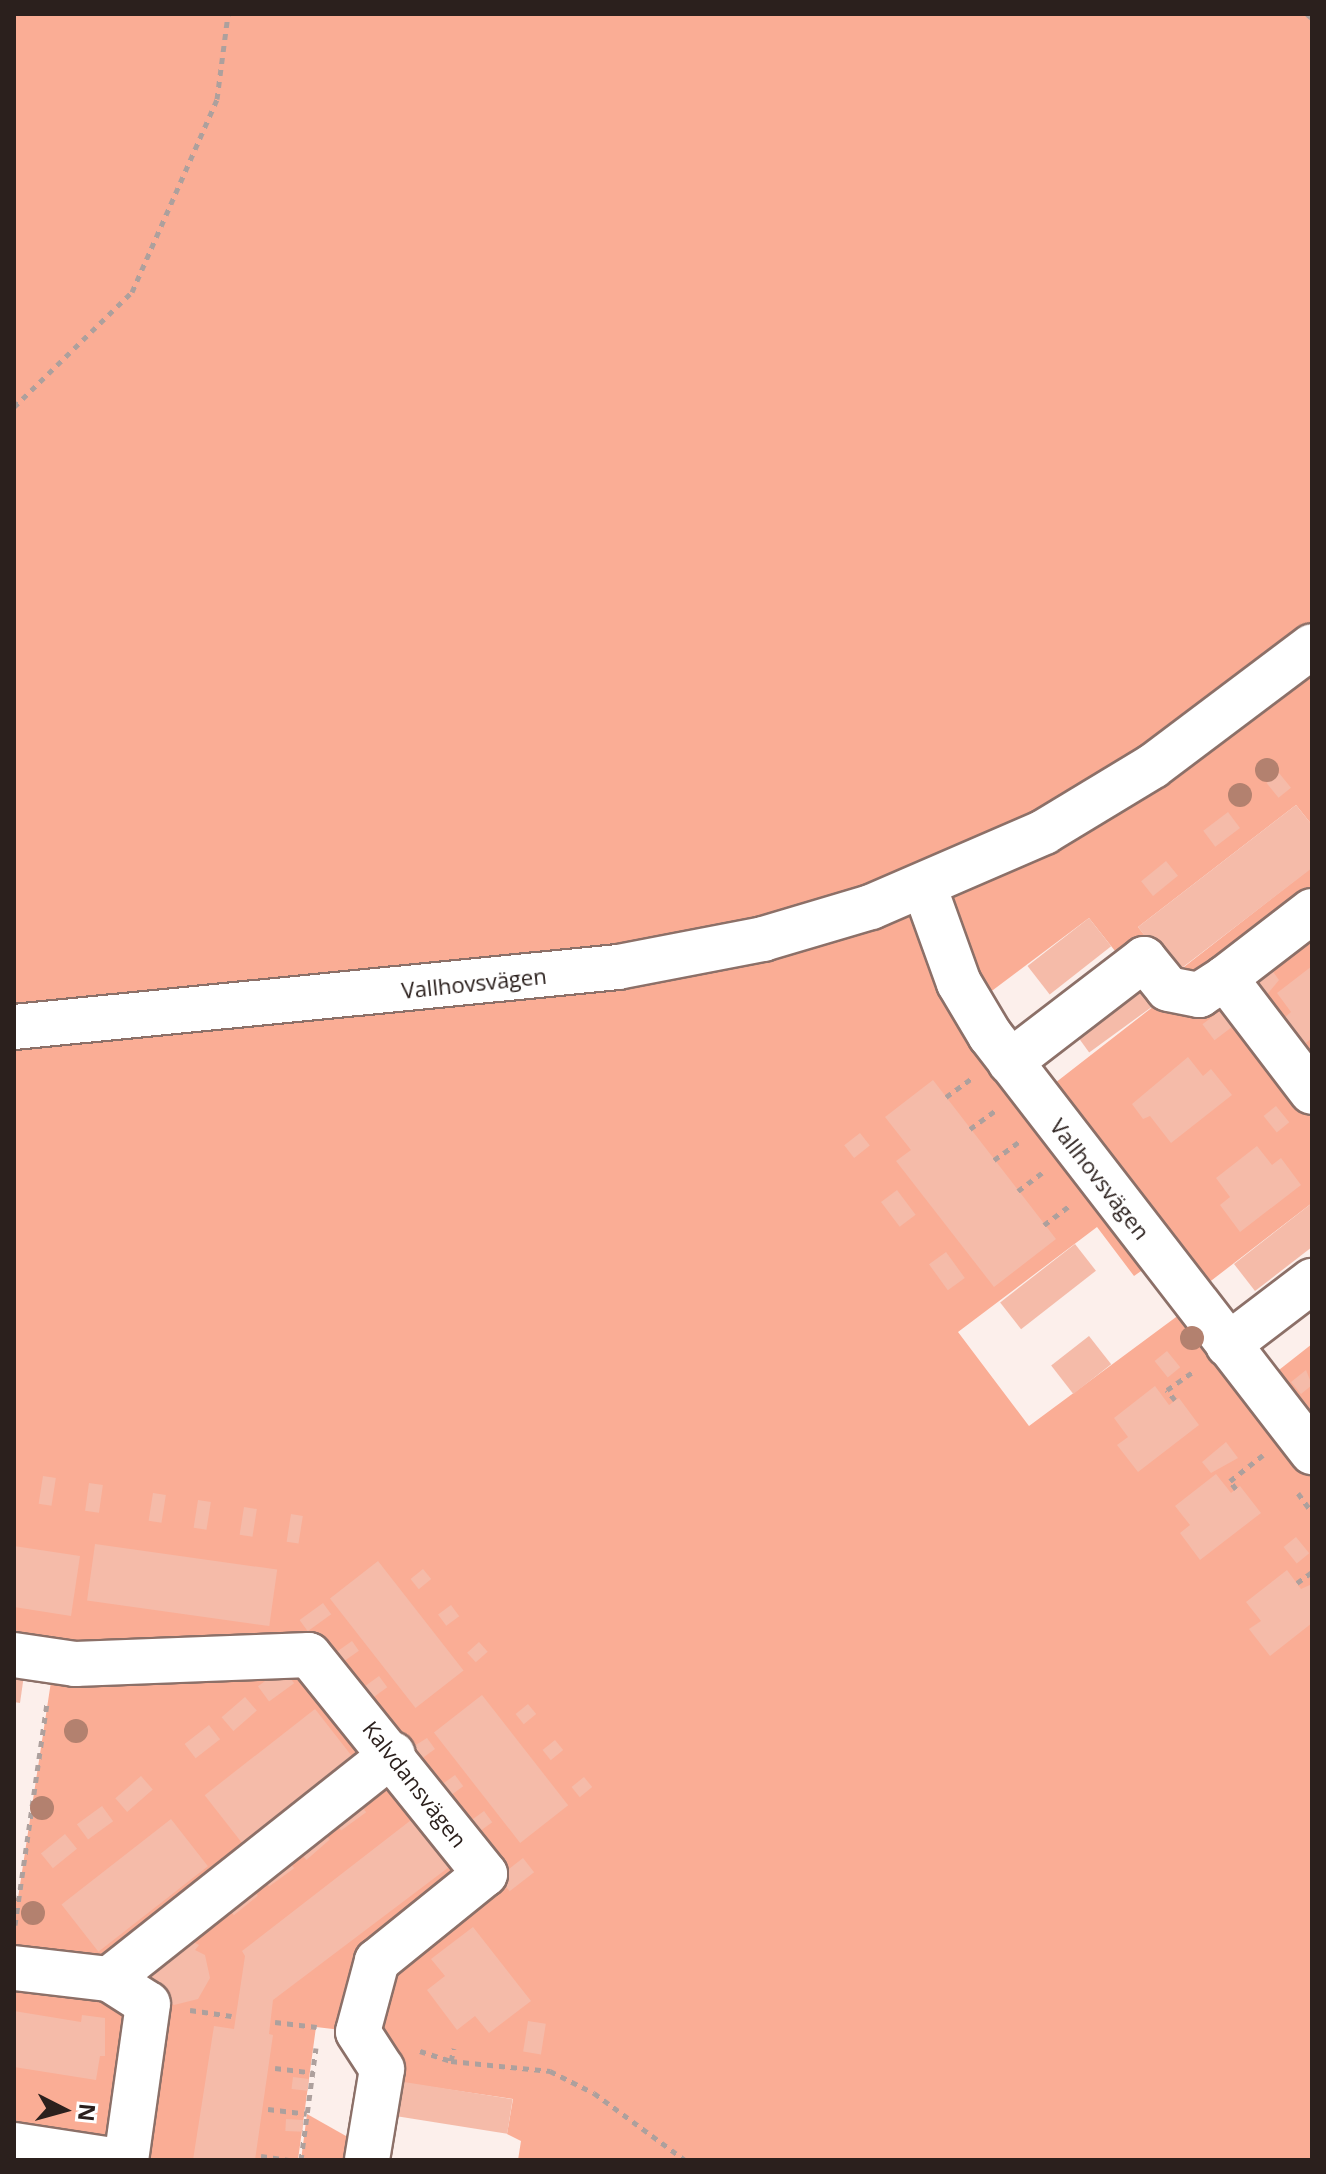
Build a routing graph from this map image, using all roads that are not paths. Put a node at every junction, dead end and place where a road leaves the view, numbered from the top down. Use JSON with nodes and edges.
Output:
{"nodes":[{"id":1,"x":1312,"y":646,"type":"edge"},
{"id":2,"x":924,"y":886,"type":"junction"},
{"id":3,"x":1312,"y":911,"type":"edge"},
{"id":4,"x":1225,"y":978,"type":"junction"},
{"id":5,"x":14,"y":1027,"type":"edge"},
{"id":6,"x":1001,"y":1078,"type":"junction"},
{"id":7,"x":1312,"y":1092,"type":"edge"},
{"id":8,"x":1312,"y":1281,"type":"edge"},
{"id":9,"x":1215,"y":1355,"type":"junction"},
{"id":10,"x":1312,"y":1452,"type":"edge"},
{"id":11,"x":34,"y":1658,"type":"edge"},
{"id":12,"x":393,"y":1754,"type":"junction"},
{"id":13,"x":14,"y":1968,"type":"edge"},
{"id":14,"x":109,"y":1979,"type":"junction"},
{"id":15,"x":14,"y":2145,"type":"edge"},
{"id":16,"x":112,"y":2160,"type":"edge"},
{"id":17,"x":126,"y":2160,"type":"edge"},
{"id":18,"x":367,"y":2160,"type":"edge"}],
"edges":[{"from":1,"to":2,"type":"street","name":"Vallhovsvägen"},
{"from":2,"to":5,"type":"street","name":"Vallhovsvägen"},
{"from":2,"to":6,"type":"street","name":"Vallhovsvägen"},
{"from":3,"to":4,"type":"street"},
{"from":4,"to":6,"type":"street"},
{"from":4,"to":7,"type":"street"},
{"from":6,"to":9,"type":"street","name":"Vallhovsvägen"},
{"from":8,"to":9,"type":"street"},
{"from":9,"to":10,"type":"street","name":"Vallhovsvägen"},
{"from":11,"to":12,"type":"street","name":"Kalvdansvägen"},
{"from":12,"to":14,"type":"street"},
{"from":12,"to":18,"type":"street","name":"Kalvdansvägen"},
{"from":13,"to":14,"type":"street"},
{"from":14,"to":17,"type":"street"},
{"from":15,"to":16,"type":"street"}]}
